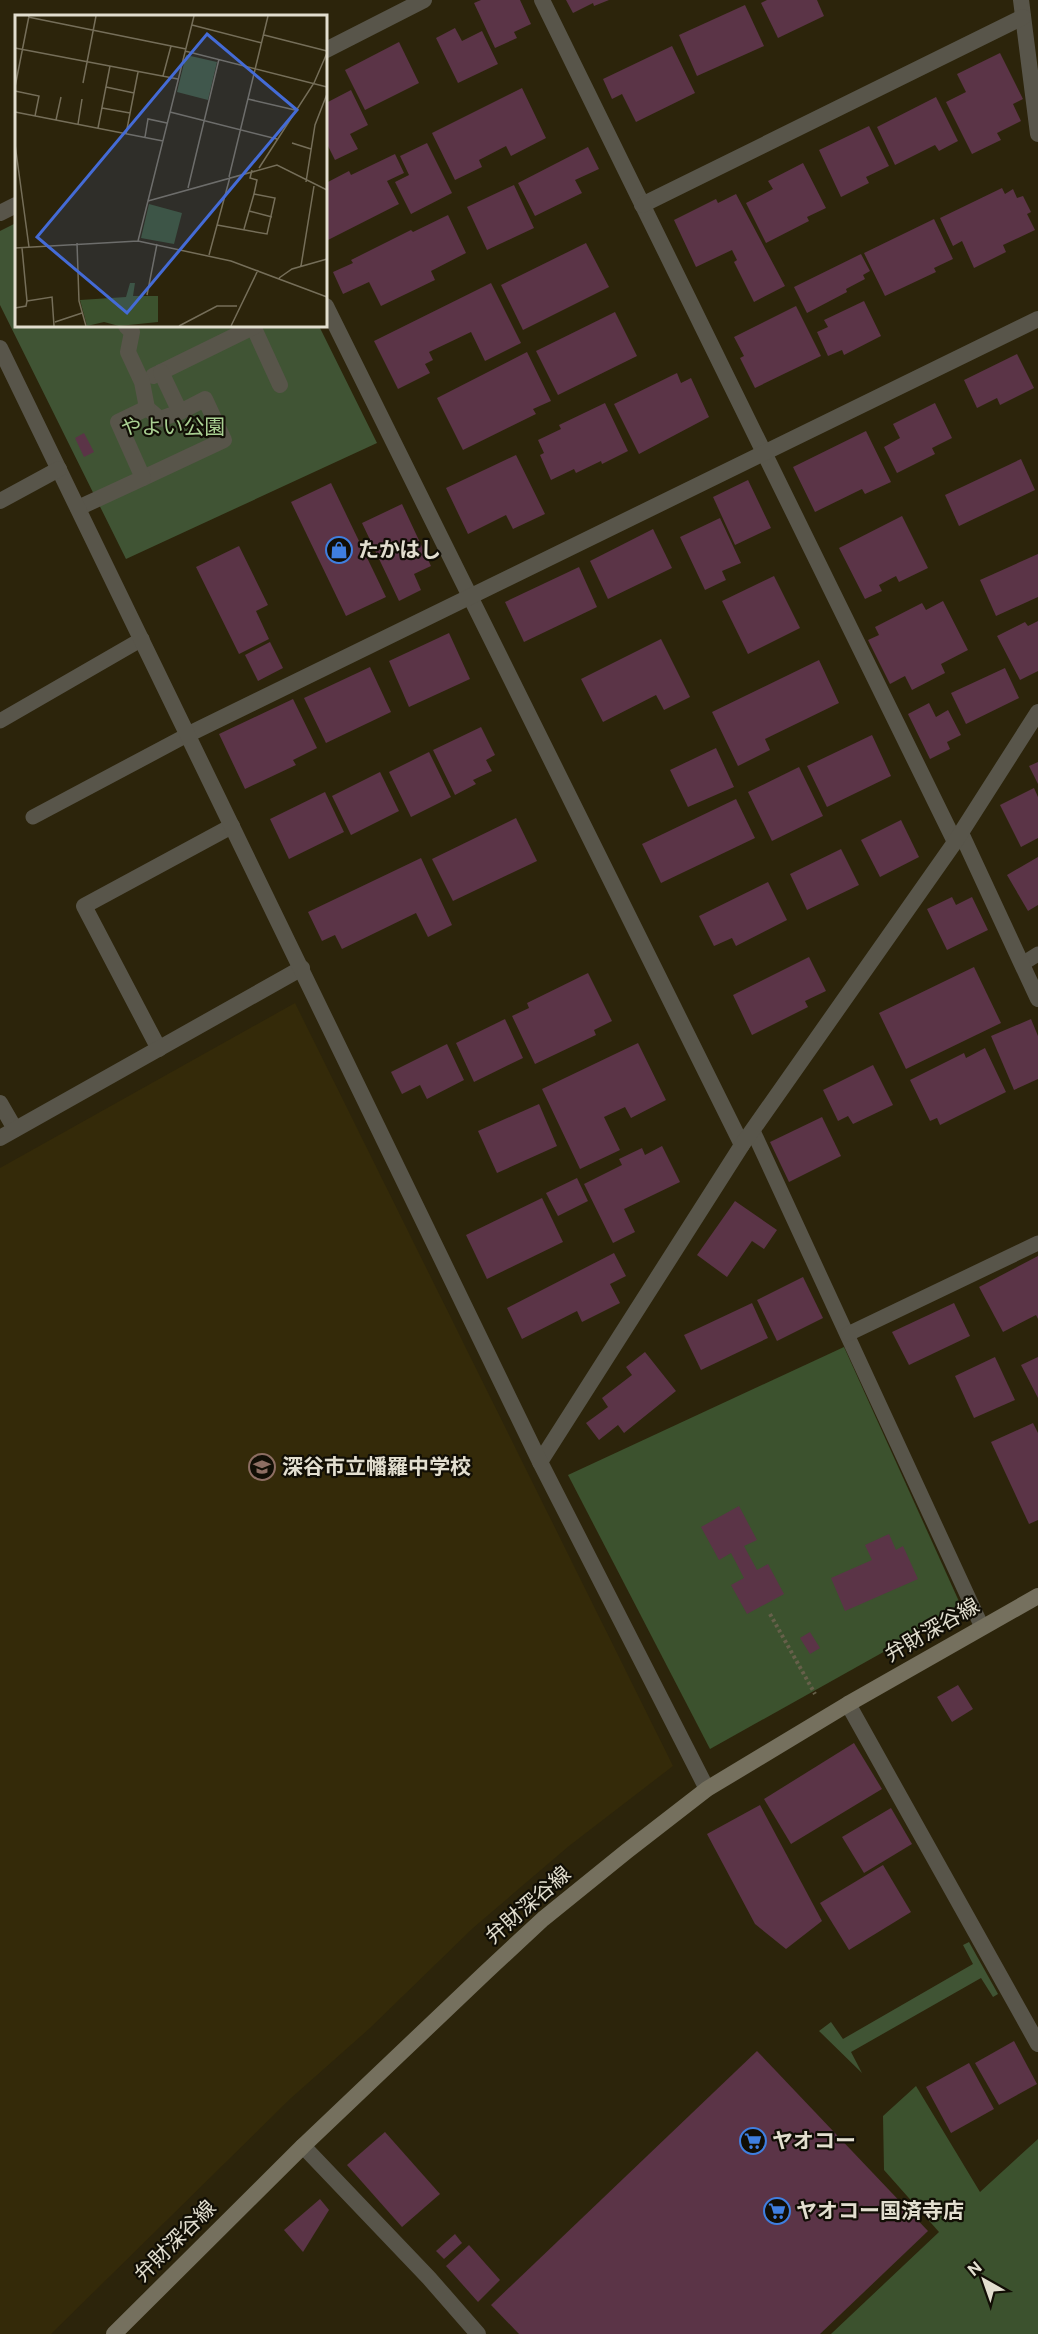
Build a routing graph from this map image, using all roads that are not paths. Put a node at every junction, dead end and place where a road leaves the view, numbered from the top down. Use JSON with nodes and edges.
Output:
{"nodes":[{"id":1,"x":424,"y":0,"type":"edge"},
{"id":2,"x":542,"y":0,"type":"edge"},
{"id":3,"x":1022,"y":8,"type":"edge"},
{"id":4,"x":327,"y":49,"type":"edge"},
{"id":5,"x":1038,"y":134,"type":"edge"},
{"id":6,"x":642,"y":205,"type":"junction"},
{"id":7,"x":327,"y":308,"type":"edge"},
{"id":8,"x":1038,"y":319,"type":"edge"},
{"id":9,"x":249,"y":327,"type":"edge"},
{"id":10,"x":254,"y":327,"type":"edge"},
{"id":11,"x":134,"y":328,"type":"edge"},
{"id":12,"x":224,"y":332,"type":"edge"},
{"id":13,"x":0,"y":348,"type":"edge"},
{"id":14,"x":161,"y":372,"type":"junction"},
{"id":15,"x":142,"y":382,"type":"junction"},
{"id":16,"x":279,"y":385,"type":"dead end"},
{"id":17,"x":147,"y":408,"type":"junction"},
{"id":18,"x":180,"y":412,"type":"junction"},
{"id":19,"x":763,"y":453,"type":"junction"},
{"id":20,"x":59,"y":469,"type":"junction"},
{"id":21,"x":144,"y":478,"type":"junction"},
{"id":22,"x":0,"y":501,"type":"edge"},
{"id":23,"x":78,"y":508,"type":"junction"},
{"id":24,"x":470,"y":596,"type":"junction"},
{"id":25,"x":142,"y":639,"type":"junction"},
{"id":26,"x":1038,"y":712,"type":"edge"},
{"id":27,"x":0,"y":721,"type":"edge"},
{"id":28,"x":189,"y":734,"type":"junction"},
{"id":29,"x":33,"y":817,"type":"dead end"},
{"id":30,"x":232,"y":826,"type":"junction"},
{"id":31,"x":958,"y":838,"type":"junction"},
{"id":32,"x":1038,"y":954,"type":"edge"},
{"id":33,"x":1022,"y":964,"type":"junction"},
{"id":34,"x":303,"y":968,"type":"junction"},
{"id":35,"x":1038,"y":999,"type":"edge"},
{"id":36,"x":159,"y":1049,"type":"junction"},
{"id":37,"x":0,"y":1102,"type":"edge"},
{"id":38,"x":753,"y":1131,"type":"junction"},
{"id":39,"x":7,"y":1134,"type":"edge"},
{"id":40,"x":742,"y":1145,"type":"junction"},
{"id":41,"x":1038,"y":1243,"type":"edge"},
{"id":42,"x":848,"y":1334,"type":"junction"},
{"id":43,"x":540,"y":1462,"type":"junction"},
{"id":44,"x":1038,"y":1596,"type":"edge"},
{"id":45,"x":982,"y":1628,"type":"junction"},
{"id":46,"x":848,"y":1704,"type":"junction"},
{"id":47,"x":707,"y":1789,"type":"junction"},
{"id":48,"x":1038,"y":2044,"type":"edge"},
{"id":49,"x":303,"y":2146,"type":"junction"},
{"id":50,"x":124,"y":2331,"type":"edge"},
{"id":51,"x":478,"y":2334,"type":"edge"}],
"edges":[{"from":1,"to":4,"type":"street"},
{"from":2,"to":6,"type":"street"},
{"from":3,"to":5,"type":"street"},
{"from":3,"to":6,"type":"street"},
{"from":6,"to":19,"type":"street"},
{"from":7,"to":24,"type":"street"},
{"from":8,"to":19,"type":"street"},
{"from":9,"to":12,"type":"street"},
{"from":10,"to":16,"type":"street"},
{"from":11,"to":15,"type":"street"},
{"from":12,"to":14,"type":"street"},
{"from":13,"to":20,"type":"street"},
{"from":14,"to":15,"type":"street"},
{"from":14,"to":18,"type":"street"},
{"from":15,"to":17,"type":"street"},
{"from":17,"to":18,"type":"street"},
{"from":17,"to":21,"type":"street"},
{"from":18,"to":21,"type":"street"},
{"from":19,"to":24,"type":"street"},
{"from":19,"to":31,"type":"street"},
{"from":20,"to":22,"type":"street"},
{"from":20,"to":23,"type":"street"},
{"from":21,"to":23,"type":"street"},
{"from":23,"to":25,"type":"street"},
{"from":24,"to":28,"type":"street"},
{"from":24,"to":40,"type":"street"},
{"from":25,"to":27,"type":"lane"},
{"from":25,"to":28,"type":"street"},
{"from":26,"to":31,"type":"street"},
{"from":28,"to":29,"type":"lane"},
{"from":28,"to":30,"type":"street"},
{"from":30,"to":34,"type":"street"},
{"from":30,"to":36,"type":"street"},
{"from":31,"to":33,"type":"street"},
{"from":31,"to":38,"type":"street"},
{"from":32,"to":33,"type":"lane"},
{"from":33,"to":35,"type":"street"},
{"from":34,"to":36,"type":"street"},
{"from":34,"to":43,"type":"street"},
{"from":36,"to":39,"type":"street"},
{"from":37,"to":39,"type":"street"},
{"from":38,"to":40,"type":"street"},
{"from":38,"to":42,"type":"lane"},
{"from":40,"to":43,"type":"street"},
{"from":41,"to":42,"type":"lane"},
{"from":42,"to":45,"type":"lane"},
{"from":43,"to":47,"type":"street"},
{"from":44,"to":45,"type":"main road","name":"弁財深谷線"},
{"from":45,"to":46,"type":"main road","name":"弁財深谷線"},
{"from":46,"to":47,"type":"main road","name":"弁財深谷線"},
{"from":46,"to":48,"type":"street"},
{"from":47,"to":49,"type":"main road","name":"弁財深谷線"},
{"from":49,"to":50,"type":"main road","name":"弁財深谷線"},
{"from":49,"to":51,"type":"street"}]}
